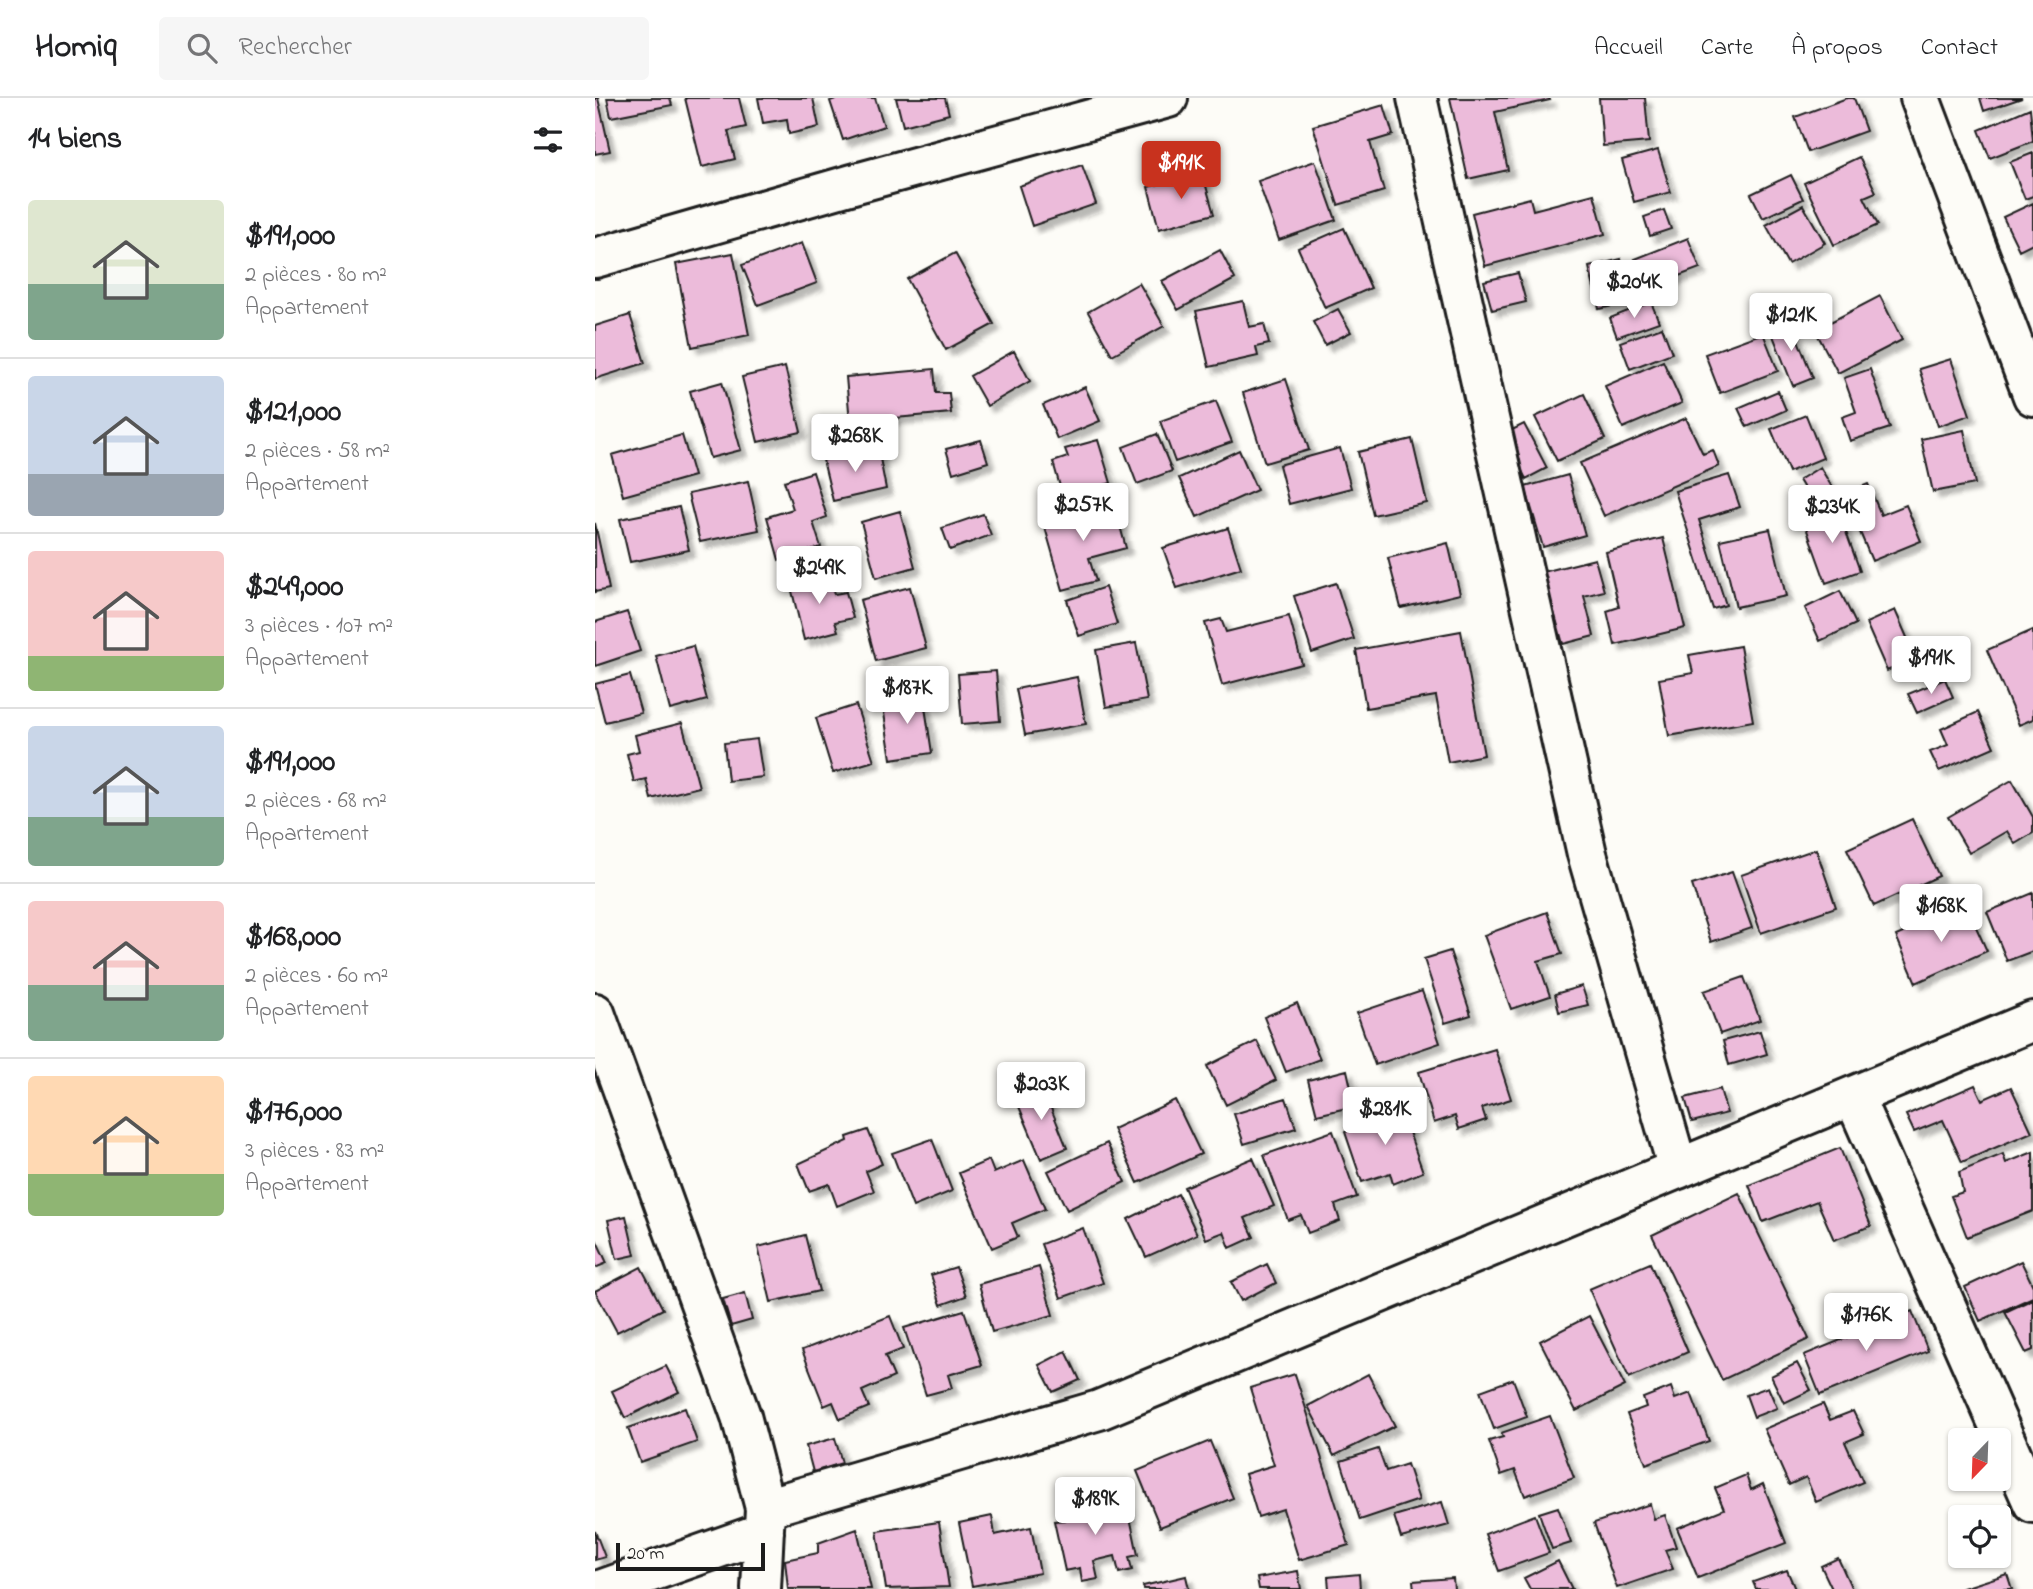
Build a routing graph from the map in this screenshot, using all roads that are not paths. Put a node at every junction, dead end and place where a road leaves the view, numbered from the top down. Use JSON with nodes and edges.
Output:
{"nodes":[{"id":1,"x":1168,"y":98,"type":"edge"},
{"id":2,"x":1417,"y":98,"type":"edge"},
{"id":3,"x":1920,"y":98,"type":"edge"},
{"id":4,"x":595,"y":258,"type":"edge"},
{"id":5,"x":2033,"y":396,"type":"edge"},
{"id":6,"x":595,"y":1013,"type":"edge"},
{"id":7,"x":2033,"y":1021,"type":"edge"},
{"id":8,"x":1854,"y":1097,"type":"junction"},
{"id":9,"x":1678,"y":1169,"type":"junction"},
{"id":10,"x":2033,"y":1503,"type":"edge"},
{"id":11,"x":764,"y":1520,"type":"junction"},
{"id":12,"x":603,"y":1589,"type":"edge"},
{"id":13,"x":761,"y":1589,"type":"edge"}],
"edges":[{"from":1,"to":4,"type":"street"},
{"from":2,"to":9,"type":"street"},
{"from":3,"to":5,"type":"street"},
{"from":6,"to":11,"type":"street"},
{"from":7,"to":8,"type":"street"},
{"from":8,"to":9,"type":"street"},
{"from":8,"to":10,"type":"street"},
{"from":9,"to":11,"type":"street"},
{"from":11,"to":12,"type":"street"},
{"from":11,"to":13,"type":"street"}]}
